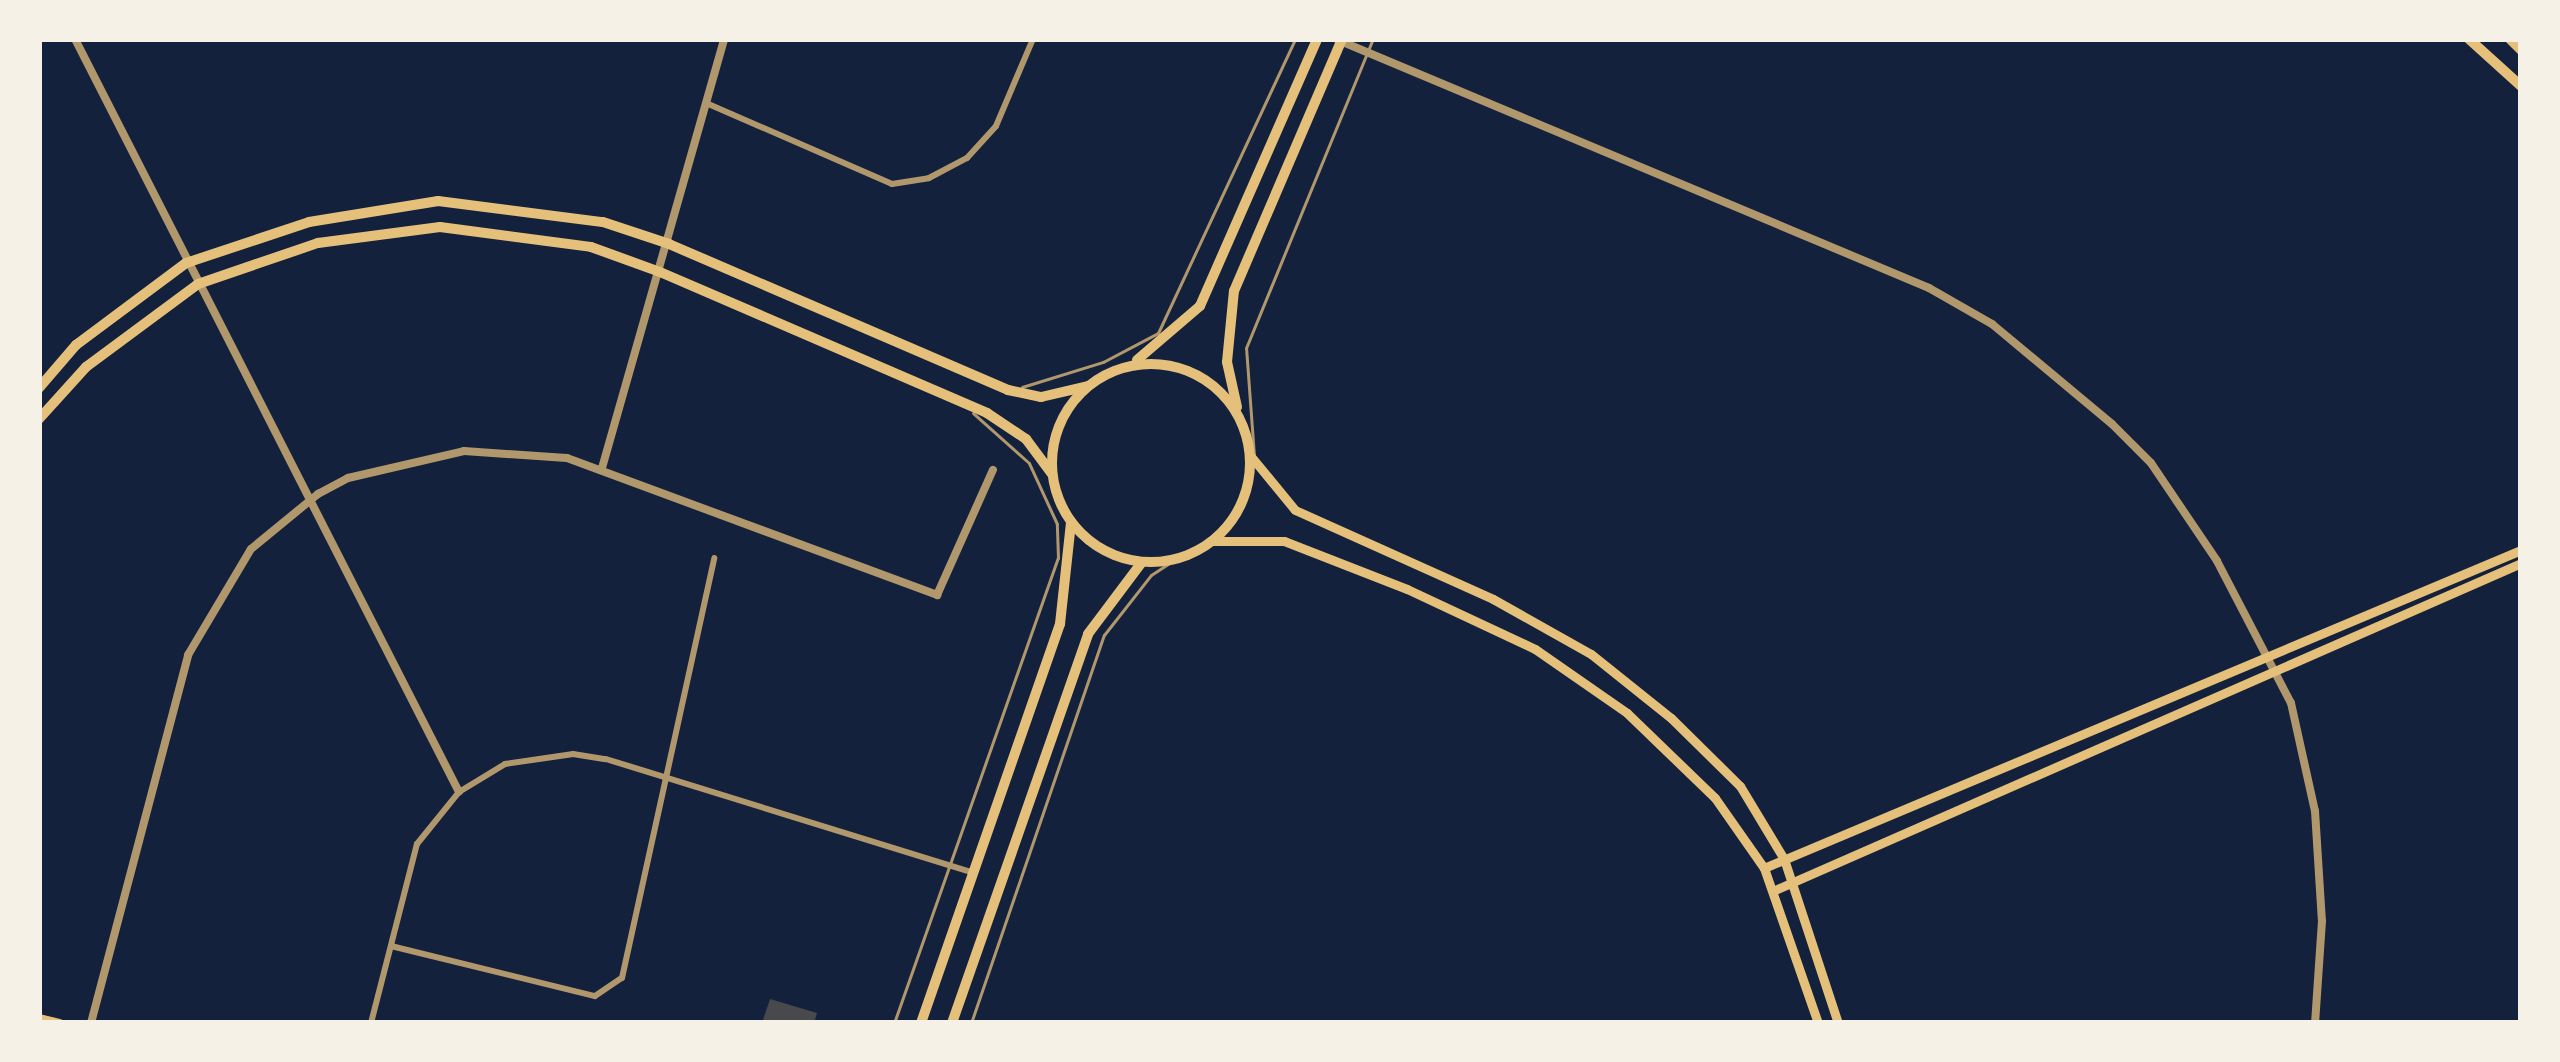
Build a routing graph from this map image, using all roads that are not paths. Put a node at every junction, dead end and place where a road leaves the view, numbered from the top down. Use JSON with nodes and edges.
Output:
{"nodes":[{"id":1,"x":75,"y":39,"type":"edge"},
{"id":2,"x":724,"y":39,"type":"edge"},
{"id":3,"x":1033,"y":39,"type":"edge"},
{"id":4,"x":1295,"y":39,"type":"edge"},
{"id":5,"x":1317,"y":39,"type":"edge"},
{"id":6,"x":1372,"y":39,"type":"edge"},
{"id":7,"x":2469,"y":39,"type":"edge"},
{"id":8,"x":2510,"y":39,"type":"edge"},
{"id":9,"x":1340,"y":40,"type":"edge"},
{"id":10,"x":2521,"y":50,"type":"edge"},
{"id":11,"x":1367,"y":52,"type":"junction"},
{"id":12,"x":2521,"y":86,"type":"edge"},
{"id":13,"x":706,"y":103,"type":"junction"},
{"id":14,"x":669,"y":244,"type":"junction"},
{"id":15,"x":185,"y":263,"type":"junction"},
{"id":16,"x":659,"y":272,"type":"junction"},
{"id":17,"x":198,"y":284,"type":"junction"},
{"id":18,"x":1124,"y":367,"type":"junction"},
{"id":19,"x":1088,"y":386,"type":"junction"},
{"id":20,"x":39,"y":388,"type":"edge"},
{"id":21,"x":1008,"y":390,"type":"junction"},
{"id":22,"x":957,"y":401,"type":"junction"},
{"id":23,"x":39,"y":418,"type":"edge"},
{"id":24,"x":1241,"y":422,"type":"junction"},
{"id":25,"x":1252,"y":459,"type":"junction"},
{"id":26,"x":602,"y":468,"type":"junction"},
{"id":27,"x":993,"y":470,"type":"dead end"},
{"id":28,"x":1052,"y":475,"type":"junction"},
{"id":29,"x":305,"y":502,"type":"junction"},
{"id":30,"x":1071,"y":522,"type":"junction"},
{"id":31,"x":1212,"y":541,"type":"junction"},
{"id":32,"x":2521,"y":550,"type":"edge"},
{"id":33,"x":714,"y":558,"type":"dead end"},
{"id":34,"x":1177,"y":559,"type":"junction"},
{"id":35,"x":1142,"y":562,"type":"junction"},
{"id":36,"x":2521,"y":563,"type":"edge"},
{"id":37,"x":2271,"y":661,"type":"junction"},
{"id":38,"x":667,"y":778,"type":"junction"},
{"id":39,"x":459,"y":792,"type":"junction"},
{"id":40,"x":1784,"y":859,"type":"junction"},
{"id":41,"x":952,"y":866,"type":"junction"},
{"id":42,"x":1764,"y":868,"type":"junction"},
{"id":43,"x":974,"y":873,"type":"junction"},
{"id":44,"x":1792,"y":881,"type":"junction"},
{"id":45,"x":1774,"y":890,"type":"junction"},
{"id":46,"x":391,"y":946,"type":"junction"},
{"id":47,"x":39,"y":1018,"type":"edge"},
{"id":48,"x":58,"y":1023,"type":"edge"},
{"id":49,"x":91,"y":1023,"type":"edge"},
{"id":50,"x":371,"y":1023,"type":"edge"},
{"id":51,"x":894,"y":1023,"type":"edge"},
{"id":52,"x":922,"y":1023,"type":"edge"},
{"id":53,"x":952,"y":1023,"type":"edge"},
{"id":54,"x":971,"y":1023,"type":"edge"},
{"id":55,"x":1818,"y":1023,"type":"edge"},
{"id":56,"x":1838,"y":1023,"type":"edge"},
{"id":57,"x":2315,"y":1023,"type":"edge"}],
"edges":[{"from":1,"to":15,"type":"street"},
{"from":2,"to":13,"type":"street"},
{"from":3,"to":13,"type":"street"},
{"from":4,"to":21,"type":"lane"},
{"from":5,"to":18,"type":"main road"},
{"from":6,"to":11,"type":"lane"},
{"from":7,"to":12,"type":"main road"},
{"from":8,"to":10,"type":"main road"},
{"from":9,"to":11,"type":"street"},
{"from":9,"to":24,"type":"main road"},
{"from":11,"to":25,"type":"lane"},
{"from":11,"to":37,"type":"street"},
{"from":13,"to":14,"type":"street"},
{"from":14,"to":15,"type":"main road"},
{"from":14,"to":16,"type":"street"},
{"from":14,"to":21,"type":"main road"},
{"from":15,"to":17,"type":"street"},
{"from":15,"to":20,"type":"main road"},
{"from":16,"to":17,"type":"main road"},
{"from":16,"to":22,"type":"main road"},
{"from":16,"to":26,"type":"street"},
{"from":17,"to":23,"type":"main road"},
{"from":17,"to":29,"type":"street"},
{"from":18,"to":19,"type":"main road"},
{"from":18,"to":24,"type":"main road"},
{"from":19,"to":21,"type":"main road"},
{"from":19,"to":28,"type":"main road"},
{"from":22,"to":28,"type":"main road"},
{"from":22,"to":41,"type":"lane"},
{"from":24,"to":25,"type":"main road"},
{"from":25,"to":31,"type":"main road"},
{"from":25,"to":40,"type":"main road"},
{"from":26,"to":27,"type":"street"},
{"from":26,"to":29,"type":"street"},
{"from":28,"to":30,"type":"main road"},
{"from":29,"to":39,"type":"street"},
{"from":29,"to":49,"type":"street"},
{"from":30,"to":35,"type":"main road"},
{"from":30,"to":43,"type":"main road"},
{"from":31,"to":34,"type":"main road"},
{"from":31,"to":42,"type":"main road"},
{"from":32,"to":37,"type":"main road"},
{"from":33,"to":38,"type":"street"},
{"from":34,"to":35,"type":"main road"},
{"from":34,"to":54,"type":"lane"},
{"from":35,"to":53,"type":"main road"},
{"from":36,"to":37,"type":"main road"},
{"from":37,"to":40,"type":"main road"},
{"from":37,"to":44,"type":"main road"},
{"from":37,"to":57,"type":"street"},
{"from":38,"to":39,"type":"street"},
{"from":38,"to":41,"type":"street"},
{"from":38,"to":46,"type":"street"},
{"from":39,"to":46,"type":"street"},
{"from":40,"to":42,"type":"main road"},
{"from":40,"to":44,"type":"main road"},
{"from":41,"to":43,"type":"street"},
{"from":41,"to":51,"type":"lane"},
{"from":42,"to":45,"type":"main road"},
{"from":43,"to":52,"type":"main road"},
{"from":44,"to":45,"type":"main road"},
{"from":44,"to":56,"type":"main road"},
{"from":45,"to":55,"type":"main road"},
{"from":46,"to":50,"type":"street"},
{"from":47,"to":48,"type":"main road"}]}
